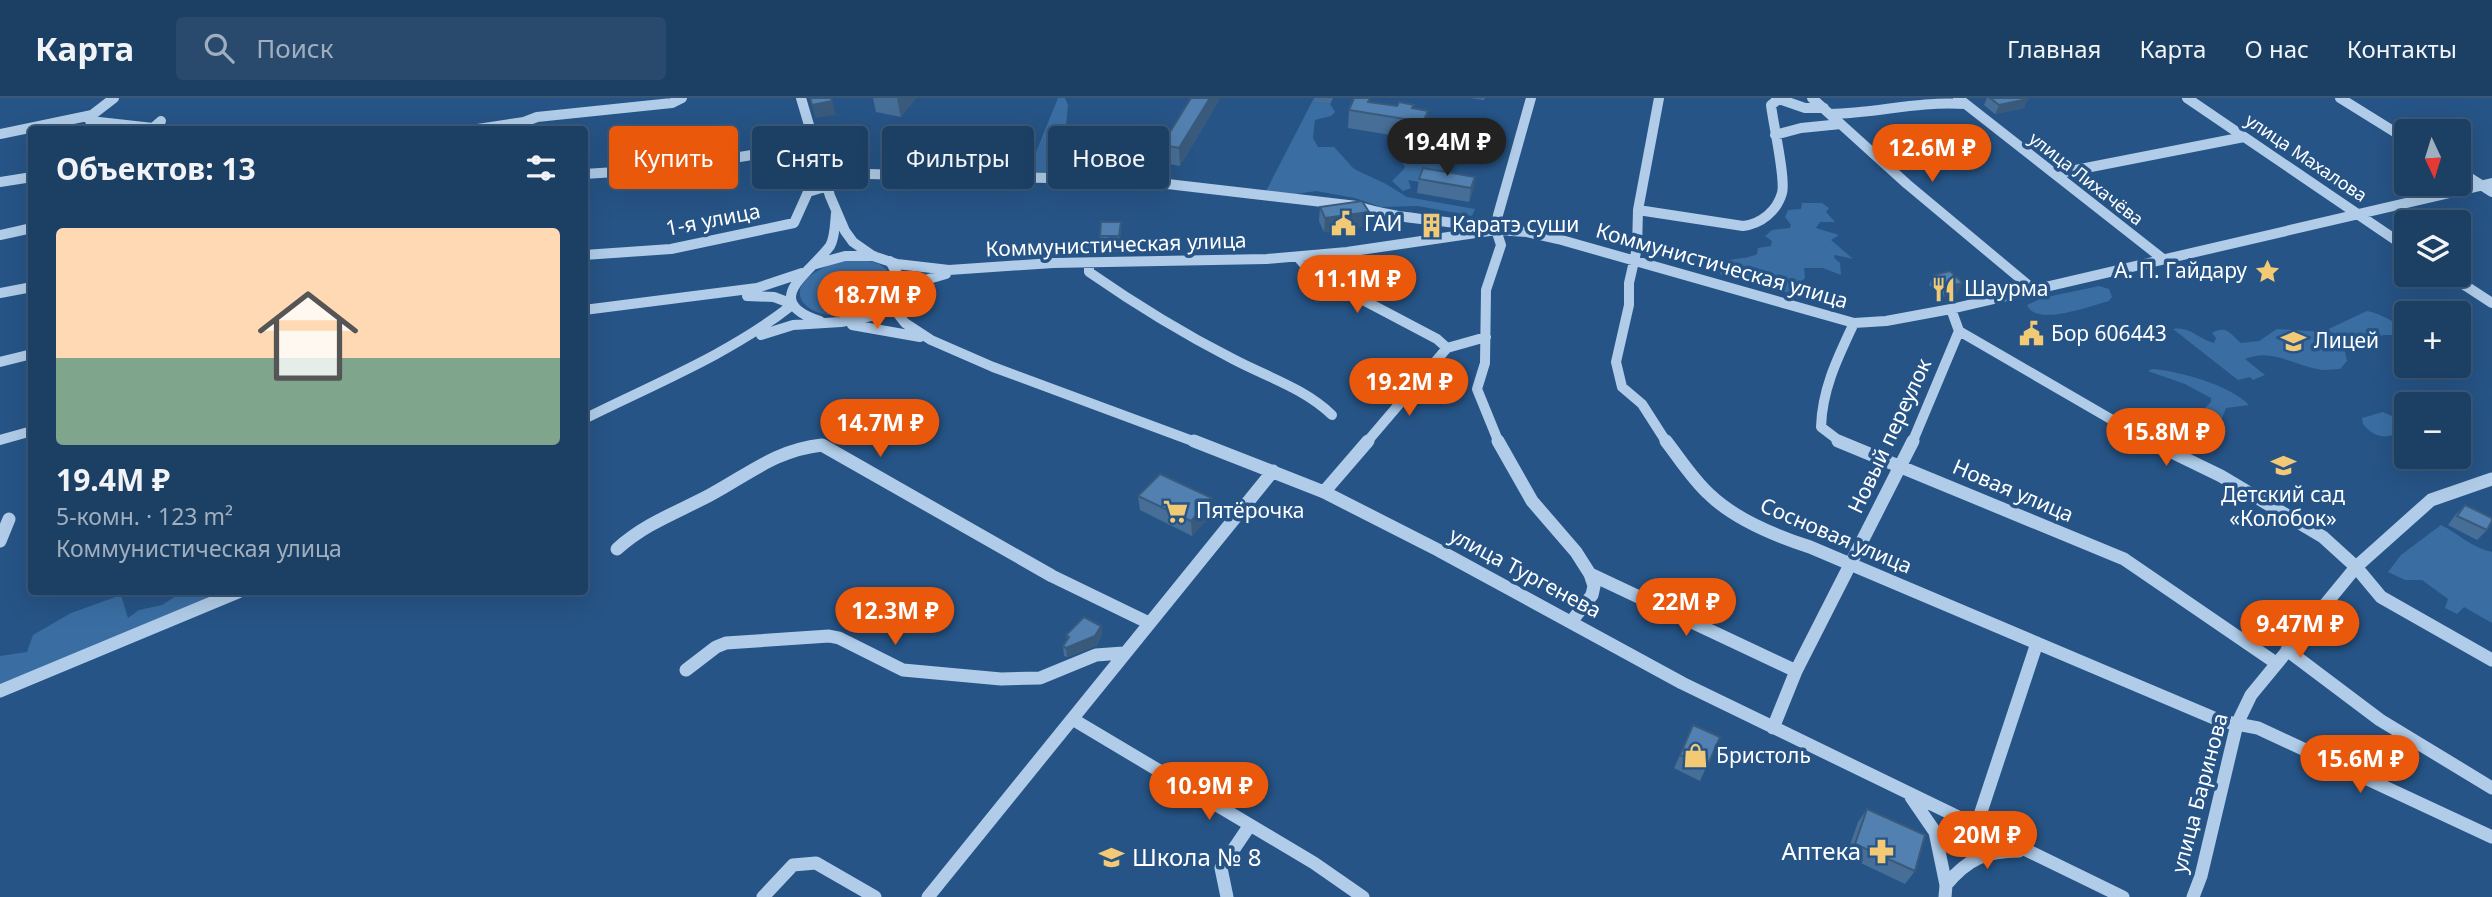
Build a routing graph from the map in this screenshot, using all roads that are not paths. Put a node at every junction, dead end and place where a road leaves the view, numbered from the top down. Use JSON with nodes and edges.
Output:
{"nodes":[{"id":1,"x":114,"y":98,"type":"edge"},
{"id":2,"x":682,"y":98,"type":"edge"},
{"id":3,"x":801,"y":98,"type":"edge"},
{"id":4,"x":1531,"y":98,"type":"edge"},
{"id":5,"x":1659,"y":98,"type":"edge"},
{"id":6,"x":1777,"y":98,"type":"edge"},
{"id":7,"x":1812,"y":98,"type":"edge"},
{"id":8,"x":2187,"y":98,"type":"edge"},
{"id":9,"x":2340,"y":98,"type":"edge"},
{"id":10,"x":1961,"y":101,"type":"edge"},
{"id":11,"x":1827,"y":111,"type":"junction"},
{"id":12,"x":92,"y":115,"type":"junction"},
{"id":13,"x":161,"y":121,"type":"dead end"},
{"id":14,"x":1841,"y":124,"type":"junction"},
{"id":15,"x":46,"y":126,"type":"edge"},
{"id":16,"x":126,"y":126,"type":"edge"},
{"id":17,"x":155,"y":126,"type":"edge"},
{"id":18,"x":498,"y":126,"type":"edge"},
{"id":19,"x":810,"y":126,"type":"edge"},
{"id":20,"x":28,"y":129,"type":"edge"},
{"id":21,"x":2394,"y":132,"type":"edge"},
{"id":22,"x":0,"y":134,"type":"edge"},
{"id":23,"x":1775,"y":135,"type":"junction"},
{"id":24,"x":2244,"y":137,"type":"junction"},
{"id":25,"x":752,"y":156,"type":"edge"},
{"id":26,"x":588,"y":174,"type":"edge"},
{"id":27,"x":868,"y":174,"type":"edge"},
{"id":28,"x":2055,"y":174,"type":"junction"},
{"id":29,"x":2471,"y":177,"type":"edge"},
{"id":30,"x":28,"y":178,"type":"edge"},
{"id":31,"x":0,"y":182,"type":"edge"},
{"id":32,"x":2487,"y":184,"type":"edge"},
{"id":33,"x":818,"y":189,"type":"edge"},
{"id":34,"x":829,"y":189,"type":"edge"},
{"id":35,"x":2492,"y":192,"type":"edge"},
{"id":36,"x":1639,"y":210,"type":"junction"},
{"id":37,"x":836,"y":211,"type":"junction"},
{"id":38,"x":2355,"y":213,"type":"junction"},
{"id":39,"x":28,"y":229,"type":"edge"},
{"id":40,"x":1496,"y":230,"type":"junction"},
{"id":41,"x":0,"y":235,"type":"edge"},
{"id":42,"x":2394,"y":239,"type":"edge"},
{"id":43,"x":588,"y":254,"type":"edge"},
{"id":44,"x":877,"y":257,"type":"junction"},
{"id":45,"x":1298,"y":257,"type":"junction"},
{"id":46,"x":2163,"y":259,"type":"junction"},
{"id":47,"x":890,"y":261,"type":"junction"},
{"id":48,"x":1634,"y":261,"type":"junction"},
{"id":49,"x":1090,"y":263,"type":"junction"},
{"id":50,"x":813,"y":265,"type":"junction"},
{"id":51,"x":971,"y":270,"type":"junction"},
{"id":52,"x":802,"y":273,"type":"junction"},
{"id":53,"x":2467,"y":287,"type":"edge"},
{"id":54,"x":28,"y":288,"type":"edge"},
{"id":55,"x":2034,"y":290,"type":"junction"},
{"id":56,"x":0,"y":293,"type":"edge"},
{"id":57,"x":896,"y":296,"type":"junction"},
{"id":58,"x":694,"y":298,"type":"junction"},
{"id":59,"x":2492,"y":303,"type":"edge"},
{"id":60,"x":791,"y":304,"type":"junction"},
{"id":61,"x":1951,"y":309,"type":"junction"},
{"id":62,"x":588,"y":310,"type":"edge"},
{"id":63,"x":824,"y":323,"type":"junction"},
{"id":64,"x":1854,"y":323,"type":"junction"},
{"id":65,"x":840,"y":324,"type":"junction"},
{"id":66,"x":1959,"y":331,"type":"junction"},
{"id":67,"x":1486,"y":337,"type":"junction"},
{"id":68,"x":931,"y":340,"type":"junction"},
{"id":69,"x":732,"y":345,"type":"junction"},
{"id":70,"x":1447,"y":348,"type":"junction"},
{"id":71,"x":28,"y":355,"type":"edge"},
{"id":72,"x":0,"y":362,"type":"edge"},
{"id":73,"x":1332,"y":415,"type":"dead end"},
{"id":74,"x":588,"y":417,"type":"edge"},
{"id":75,"x":28,"y":433,"type":"edge"},
{"id":76,"x":0,"y":440,"type":"edge"},
{"id":77,"x":1901,"y":468,"type":"junction"},
{"id":78,"x":1273,"y":471,"type":"junction"},
{"id":79,"x":2492,"y":479,"type":"edge"},
{"id":80,"x":1324,"y":492,"type":"junction"},
{"id":81,"x":9,"y":519,"type":"dead end"},
{"id":82,"x":0,"y":541,"type":"edge"},
{"id":83,"x":617,"y":549,"type":"dead end"},
{"id":84,"x":1849,"y":564,"type":"junction"},
{"id":85,"x":2356,"y":567,"type":"junction"},
{"id":86,"x":1590,"y":574,"type":"junction"},
{"id":87,"x":231,"y":595,"type":"edge"},
{"id":88,"x":1571,"y":622,"type":"junction"},
{"id":89,"x":1149,"y":624,"type":"junction"},
{"id":90,"x":2037,"y":643,"type":"junction"},
{"id":91,"x":2287,"y":650,"type":"junction"},
{"id":92,"x":1124,"y":653,"type":"junction"},
{"id":93,"x":2492,"y":660,"type":"edge"},
{"id":94,"x":2276,"y":663,"type":"junction"},
{"id":95,"x":686,"y":670,"type":"dead end"},
{"id":96,"x":1796,"y":671,"type":"junction"},
{"id":97,"x":0,"y":691,"type":"edge"},
{"id":98,"x":1074,"y":720,"type":"junction"},
{"id":99,"x":2237,"y":724,"type":"junction"},
{"id":100,"x":1773,"y":728,"type":"junction"},
{"id":101,"x":2492,"y":788,"type":"edge"},
{"id":102,"x":1909,"y":794,"type":"junction"},
{"id":103,"x":1250,"y":825,"type":"junction"},
{"id":104,"x":1976,"y":827,"type":"junction"},
{"id":105,"x":2492,"y":837,"type":"edge"},
{"id":106,"x":2025,"y":851,"type":"junction"},
{"id":107,"x":1946,"y":891,"type":"edge"},
{"id":108,"x":763,"y":897,"type":"edge"},
{"id":109,"x":875,"y":897,"type":"edge"},
{"id":110,"x":928,"y":897,"type":"edge"},
{"id":111,"x":1227,"y":897,"type":"edge"},
{"id":112,"x":1363,"y":897,"type":"edge"},
{"id":113,"x":2123,"y":897,"type":"edge"},
{"id":114,"x":2193,"y":897,"type":"edge"}],
"edges":[{"from":1,"to":12,"type":"street"},
{"from":2,"to":18,"type":"street"},
{"from":3,"to":19,"type":"street"},
{"from":4,"to":40,"type":"street"},
{"from":5,"to":36,"type":"street","name":"Сосновая улица"},
{"from":6,"to":11,"type":"street"},
{"from":6,"to":23,"type":"street"},
{"from":7,"to":11,"type":"street"},
{"from":8,"to":24,"type":"street","name":"улица Махалова"},
{"from":9,"to":21,"type":"street"},
{"from":10,"to":11,"type":"street"},
{"from":10,"to":28,"type":"street","name":"улица Лихачёва"},
{"from":11,"to":14,"type":"street"},
{"from":12,"to":15,"type":"street"},
{"from":12,"to":16,"type":"street"},
{"from":13,"to":17,"type":"street"},
{"from":14,"to":23,"type":"street"},
{"from":14,"to":55,"type":"street"},
{"from":20,"to":22,"type":"street"},
{"from":23,"to":36,"type":"street"},
{"from":24,"to":28,"type":"street"},
{"from":24,"to":38,"type":"street","name":"улица Махалова"},
{"from":25,"to":26,"type":"street"},
{"from":27,"to":40,"type":"street"},
{"from":28,"to":46,"type":"street","name":"улица Лихачёва"},
{"from":29,"to":32,"type":"street"},
{"from":30,"to":31,"type":"street"},
{"from":32,"to":35,"type":"street"},
{"from":32,"to":38,"type":"street","name":"Коммунистическая улица"},
{"from":33,"to":43,"type":"street","name":"1-я улица"},
{"from":34,"to":37,"type":"street"},
{"from":36,"to":48,"type":"street","name":"Сосновая улица"},
{"from":37,"to":44,"type":"street"},
{"from":37,"to":50,"type":"street"},
{"from":38,"to":42,"type":"street","name":"улица Махалова"},
{"from":38,"to":46,"type":"street","name":"Коммунистическая улица"},
{"from":39,"to":41,"type":"street"},
{"from":40,"to":45,"type":"street","name":"Коммунистическая улица"},
{"from":40,"to":48,"type":"street","name":"Коммунистическая улица"},
{"from":40,"to":67,"type":"street"},
{"from":44,"to":47,"type":"street"},
{"from":44,"to":50,"type":"street"},
{"from":45,"to":49,"type":"street","name":"Коммунистическая улица"},
{"from":45,"to":70,"type":"street"},
{"from":46,"to":55,"type":"street","name":"Коммунистическая улица"},
{"from":47,"to":51,"type":"street","name":"Коммунистическая улица"},
{"from":47,"to":57,"type":"street"},
{"from":48,"to":64,"type":"street","name":"Коммунистическая улица"},
{"from":48,"to":84,"type":"street","name":"Сосновая улица"},
{"from":49,"to":51,"type":"street","name":"Коммунистическая улица"},
{"from":49,"to":73,"type":"street"},
{"from":50,"to":52,"type":"street"},
{"from":51,"to":57,"type":"street","name":"Коммунистическая улица"},
{"from":52,"to":58,"type":"street"},
{"from":52,"to":60,"type":"street"},
{"from":53,"to":59,"type":"street"},
{"from":54,"to":56,"type":"street"},
{"from":55,"to":61,"type":"street","name":"Коммунистическая улица"},
{"from":57,"to":65,"type":"street"},
{"from":57,"to":68,"type":"street","name":"улица Тургенева"},
{"from":58,"to":60,"type":"street"},
{"from":58,"to":62,"type":"street"},
{"from":60,"to":63,"type":"street"},
{"from":60,"to":69,"type":"street"},
{"from":61,"to":64,"type":"street","name":"Коммунистическая улица"},
{"from":61,"to":66,"type":"street"},
{"from":63,"to":65,"type":"street"},
{"from":63,"to":69,"type":"street"},
{"from":64,"to":77,"type":"street","name":"Новая улица"},
{"from":65,"to":68,"type":"street","name":"улица Тургенева"},
{"from":66,"to":77,"type":"street","name":"Новый переулок"},
{"from":66,"to":85,"type":"street"},
{"from":67,"to":70,"type":"street"},
{"from":67,"to":86,"type":"street"},
{"from":68,"to":78,"type":"street","name":"улица Тургенева"},
{"from":69,"to":74,"type":"street"},
{"from":70,"to":80,"type":"street"},
{"from":71,"to":72,"type":"street"},
{"from":75,"to":76,"type":"street"},
{"from":77,"to":84,"type":"street","name":"Новый переулок"},
{"from":77,"to":94,"type":"street","name":"Новая улица"},
{"from":78,"to":80,"type":"street","name":"улица Тургенева"},
{"from":78,"to":89,"type":"street"},
{"from":79,"to":85,"type":"street","name":"улица Баринова"},
{"from":80,"to":88,"type":"street","name":"улица Тургенева"},
{"from":81,"to":82,"type":"street"},
{"from":83,"to":89,"type":"street"},
{"from":84,"to":90,"type":"street","name":"Сосновая улица"},
{"from":84,"to":96,"type":"street","name":"Новый переулок"},
{"from":85,"to":91,"type":"street","name":"улица Баринова"},
{"from":85,"to":93,"type":"street"},
{"from":86,"to":88,"type":"street"},
{"from":86,"to":96,"type":"street"},
{"from":87,"to":97,"type":"street"},
{"from":88,"to":100,"type":"street","name":"улица Тургенева"},
{"from":89,"to":92,"type":"street"},
{"from":90,"to":99,"type":"street","name":"Сосновая улица"},
{"from":90,"to":104,"type":"street"},
{"from":91,"to":94,"type":"street","name":"улица Баринова"},
{"from":91,"to":101,"type":"street"},
{"from":92,"to":95,"type":"street"},
{"from":92,"to":98,"type":"street"},
{"from":94,"to":99,"type":"street","name":"улица Баринова"},
{"from":96,"to":100,"type":"street","name":"Новый переулок"},
{"from":98,"to":103,"type":"street"},
{"from":98,"to":110,"type":"street"},
{"from":99,"to":105,"type":"street","name":"Сосновая улица"},
{"from":99,"to":114,"type":"street","name":"улица Баринова"},
{"from":100,"to":102,"type":"street","name":"улица Тургенева"},
{"from":102,"to":104,"type":"street","name":"улица Тургенева"},
{"from":102,"to":107,"type":"street"},
{"from":103,"to":111,"type":"street"},
{"from":103,"to":112,"type":"street"},
{"from":104,"to":106,"type":"street","name":"улица Тургенева"},
{"from":106,"to":107,"type":"street"},
{"from":106,"to":113,"type":"street","name":"улица Тургенева"},
{"from":108,"to":109,"type":"street"}]}
